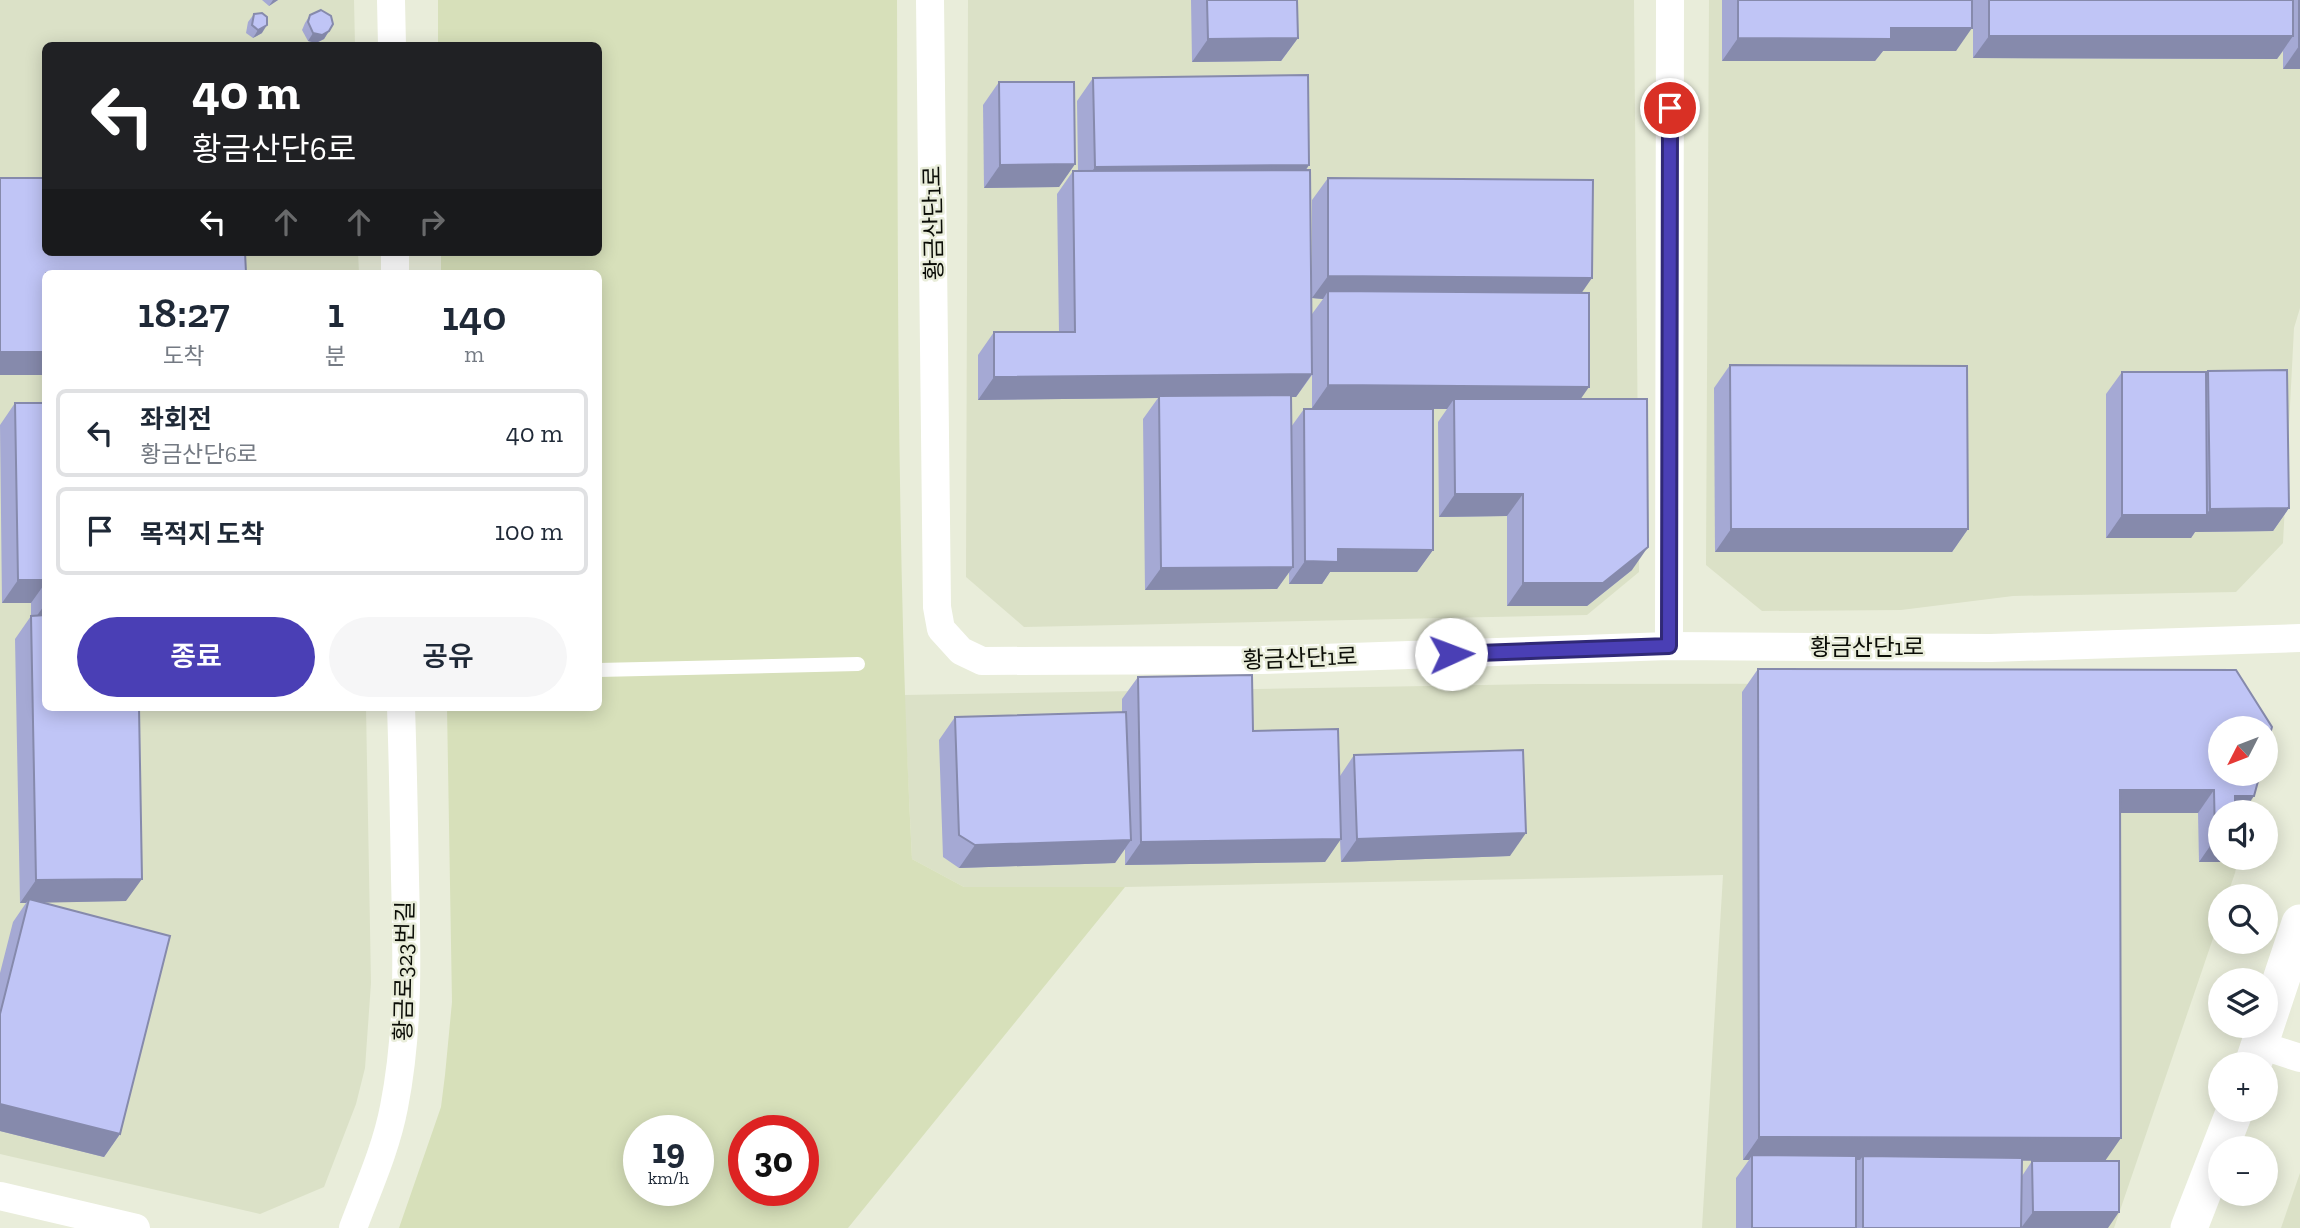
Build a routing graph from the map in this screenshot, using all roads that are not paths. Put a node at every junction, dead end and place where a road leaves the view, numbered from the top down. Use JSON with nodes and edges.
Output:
{"nodes":[{"id":1,"x":391,"y":0,"type":"edge"},
{"id":2,"x":930,"y":0,"type":"edge"},
{"id":3,"x":1670,"y":0,"type":"edge"},
{"id":4,"x":392,"y":42,"type":"edge"},
{"id":5,"x":2300,"y":638,"type":"edge"},
{"id":6,"x":1669,"y":646,"type":"junction"},
{"id":7,"x":858,"y":664,"type":"dead end"},
{"id":8,"x":602,"y":670,"type":"edge"},
{"id":9,"x":401,"y":711,"type":"edge"},
{"id":10,"x":2300,"y":923,"type":"edge"},
{"id":11,"x":2257,"y":1052,"type":"edge"},
{"id":12,"x":2278,"y":1056,"type":"edge"},
{"id":13,"x":2300,"y":1058,"type":"edge"},
{"id":14,"x":2230,"y":1122,"type":"edge"},
{"id":15,"x":0,"y":1196,"type":"edge"},
{"id":16,"x":136,"y":1228,"type":"edge"},
{"id":17,"x":353,"y":1228,"type":"edge"},
{"id":18,"x":2189,"y":1228,"type":"edge"}],
"edges":[{"from":1,"to":4,"type":"street"},
{"from":2,"to":6,"type":"street","name":"황금산단1로"},
{"from":3,"to":6,"type":"street"},
{"from":5,"to":6,"type":"street","name":"황금산단1로"},
{"from":7,"to":8,"type":"lane"},
{"from":9,"to":17,"type":"street","name":"황금로323번길"},
{"from":10,"to":11,"type":"street"},
{"from":12,"to":13,"type":"street"},
{"from":14,"to":18,"type":"street"},
{"from":15,"to":16,"type":"street"}]}
